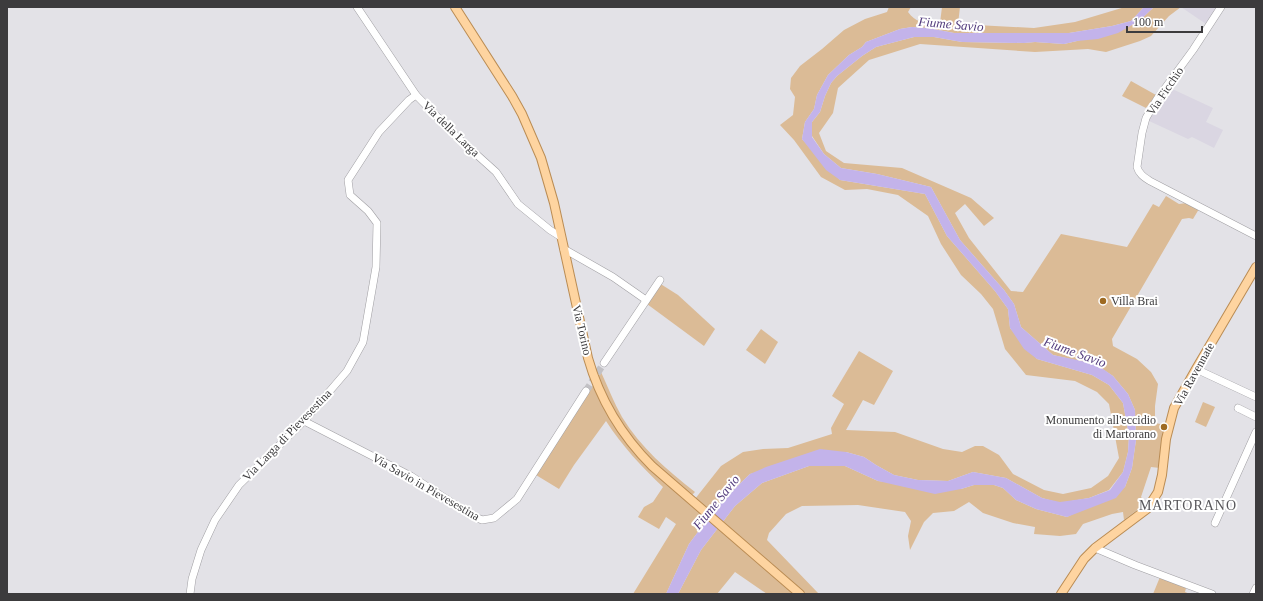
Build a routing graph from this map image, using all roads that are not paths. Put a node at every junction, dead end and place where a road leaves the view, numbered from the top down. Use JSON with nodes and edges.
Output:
{"nodes":[{"id":1,"x":357,"y":7,"type":"edge"},
{"id":2,"x":455,"y":7,"type":"edge"},
{"id":3,"x":1221,"y":7,"type":"edge"},
{"id":4,"x":416,"y":95,"type":"junction"},
{"id":5,"x":1256,"y":236,"type":"edge"},
{"id":6,"x":561,"y":237,"type":"junction"},
{"id":7,"x":564,"y":249,"type":"junction"},
{"id":8,"x":1256,"y":267,"type":"edge"},
{"id":9,"x":660,"y":280,"type":"dead end"},
{"id":10,"x":646,"y":300,"type":"junction"},
{"id":11,"x":604,"y":363,"type":"tunnel mouth"},
{"id":12,"x":1196,"y":368,"type":"junction"},
{"id":13,"x":586,"y":391,"type":"tunnel mouth"},
{"id":14,"x":1256,"y":397,"type":"edge"},
{"id":15,"x":1238,"y":408,"type":"dead end"},
{"id":16,"x":1256,"y":417,"type":"edge"},
{"id":17,"x":304,"y":421,"type":"junction"},
{"id":18,"x":1256,"y":432,"type":"edge"},
{"id":19,"x":1215,"y":523,"type":"dead end"},
{"id":20,"x":1095,"y":548,"type":"junction"},
{"id":21,"x":1256,"y":588,"type":"edge"},
{"id":22,"x":190,"y":594,"type":"edge"},
{"id":23,"x":800,"y":594,"type":"edge"},
{"id":24,"x":1061,"y":594,"type":"edge"},
{"id":25,"x":1212,"y":594,"type":"edge"},
{"id":26,"x":1253,"y":594,"type":"edge"}],
"edges":[{"from":1,"to":4,"type":"street","name":"Via della Larga"},
{"from":2,"to":6,"type":"main road","name":"Via Torino"},
{"from":3,"to":5,"type":"street","name":"Via Ficchio"},
{"from":4,"to":6,"type":"street","name":"Via della Larga"},
{"from":4,"to":17,"type":"street","name":"Via Larga di Pievesestina"},
{"from":6,"to":7,"type":"main road","name":"Via Torino"},
{"from":7,"to":10,"type":"street"},
{"from":7,"to":23,"type":"main road","name":"Via Torino"},
{"from":8,"to":12,"type":"main road","name":"Via Ravennate"},
{"from":9,"to":10,"type":"street"},
{"from":10,"to":11,"type":"street"},
{"from":12,"to":14,"type":"street"},
{"from":12,"to":20,"type":"main road","name":"Via Ravennate"},
{"from":13,"to":17,"type":"street","name":"Via Savio in Pievesestina"},
{"from":15,"to":16,"type":"street"},
{"from":17,"to":22,"type":"street","name":"Via Larga di Pievesestina"},
{"from":18,"to":19,"type":"street"},
{"from":20,"to":24,"type":"main road","name":"Via Ravennate"},
{"from":20,"to":25,"type":"street"},
{"from":21,"to":26,"type":"street"}]}
